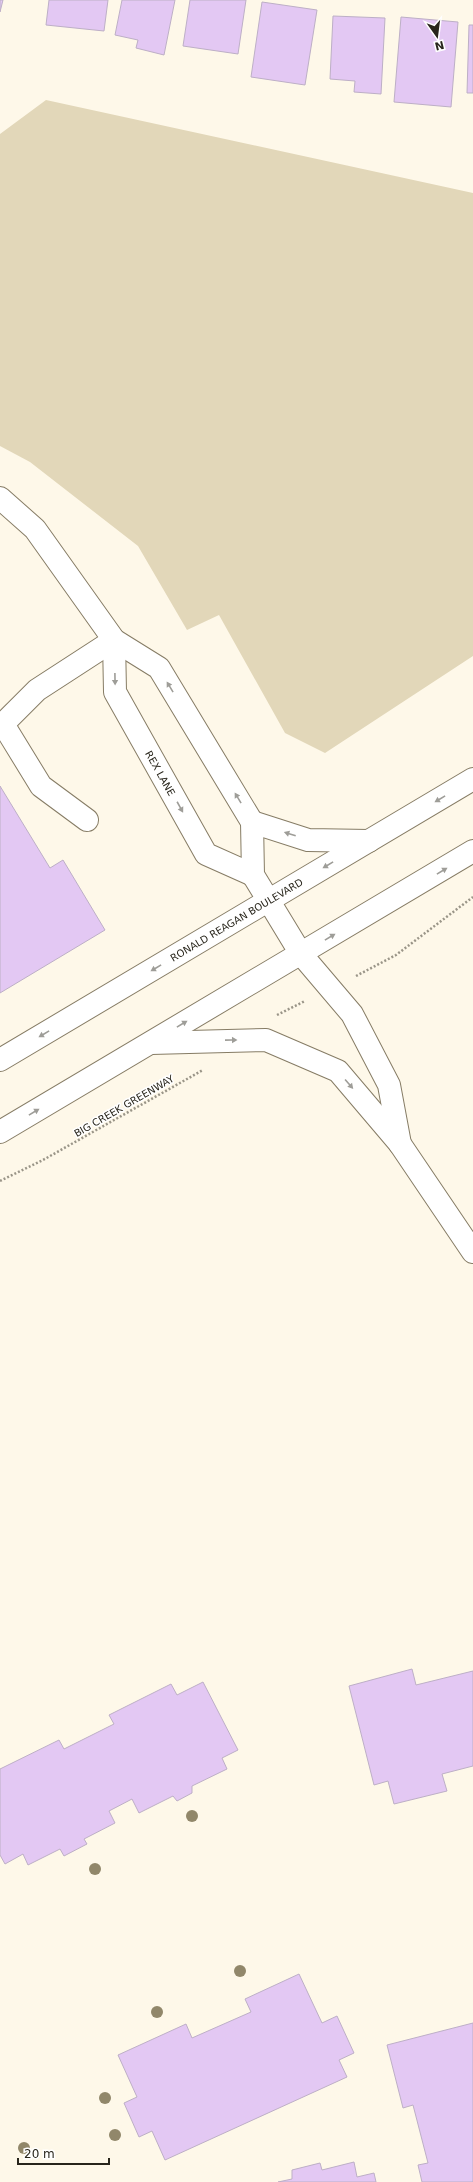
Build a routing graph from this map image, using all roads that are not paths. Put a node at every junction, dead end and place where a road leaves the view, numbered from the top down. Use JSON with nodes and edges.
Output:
{"nodes":[{"id":1,"x":0,"y":498,"type":"edge"},
{"id":2,"x":114,"y":640,"type":"junction"},
{"id":3,"x":2,"y":726,"type":"edge"},
{"id":4,"x":473,"y":779,"type":"edge"},
{"id":5,"x":87,"y":820,"type":"dead end"},
{"id":6,"x":252,"y":822,"type":"junction"},
{"id":7,"x":370,"y":841,"type":"junction"},
{"id":8,"x":473,"y":851,"type":"edge"},
{"id":9,"x":253,"y":875,"type":"junction"},
{"id":10,"x":269,"y":900,"type":"junction"},
{"id":11,"x":301,"y":954,"type":"junction"},
{"id":12,"x":150,"y":1043,"type":"junction"},
{"id":13,"x":0,"y":1060,"type":"edge"},
{"id":14,"x":0,"y":1132,"type":"edge"},
{"id":15,"x":400,"y":1144,"type":"junction"},
{"id":16,"x":473,"y":1252,"type":"edge"}],
"edges":[{"from":1,"to":2,"type":"main road"},
{"from":2,"to":3,"type":"main road"},
{"from":6,"to":2,"type":"main road","one_way":true},
{"from":2,"to":9,"type":"main road","name":"REX LANE","one_way":true},
{"from":3,"to":5,"type":"main road"},
{"from":4,"to":7,"type":"main road","name":"RONALD REAGAN BOULEVARD","one_way":true},
{"from":7,"to":6,"type":"main road","one_way":true},
{"from":6,"to":9,"type":"main road"},
{"from":7,"to":10,"type":"main road","name":"RONALD REAGAN BOULEVARD","one_way":true},
{"from":11,"to":8,"type":"main road","one_way":true},
{"from":9,"to":10,"type":"main road"},
{"from":10,"to":11,"type":"main road"},
{"from":10,"to":13,"type":"main road","name":"RONALD REAGAN BOULEVARD","one_way":true},
{"from":12,"to":11,"type":"main road","one_way":true},
{"from":11,"to":15,"type":"main road"},
{"from":14,"to":12,"type":"main road","one_way":true},
{"from":12,"to":15,"type":"main road","one_way":true},
{"from":15,"to":16,"type":"main road"}]}
